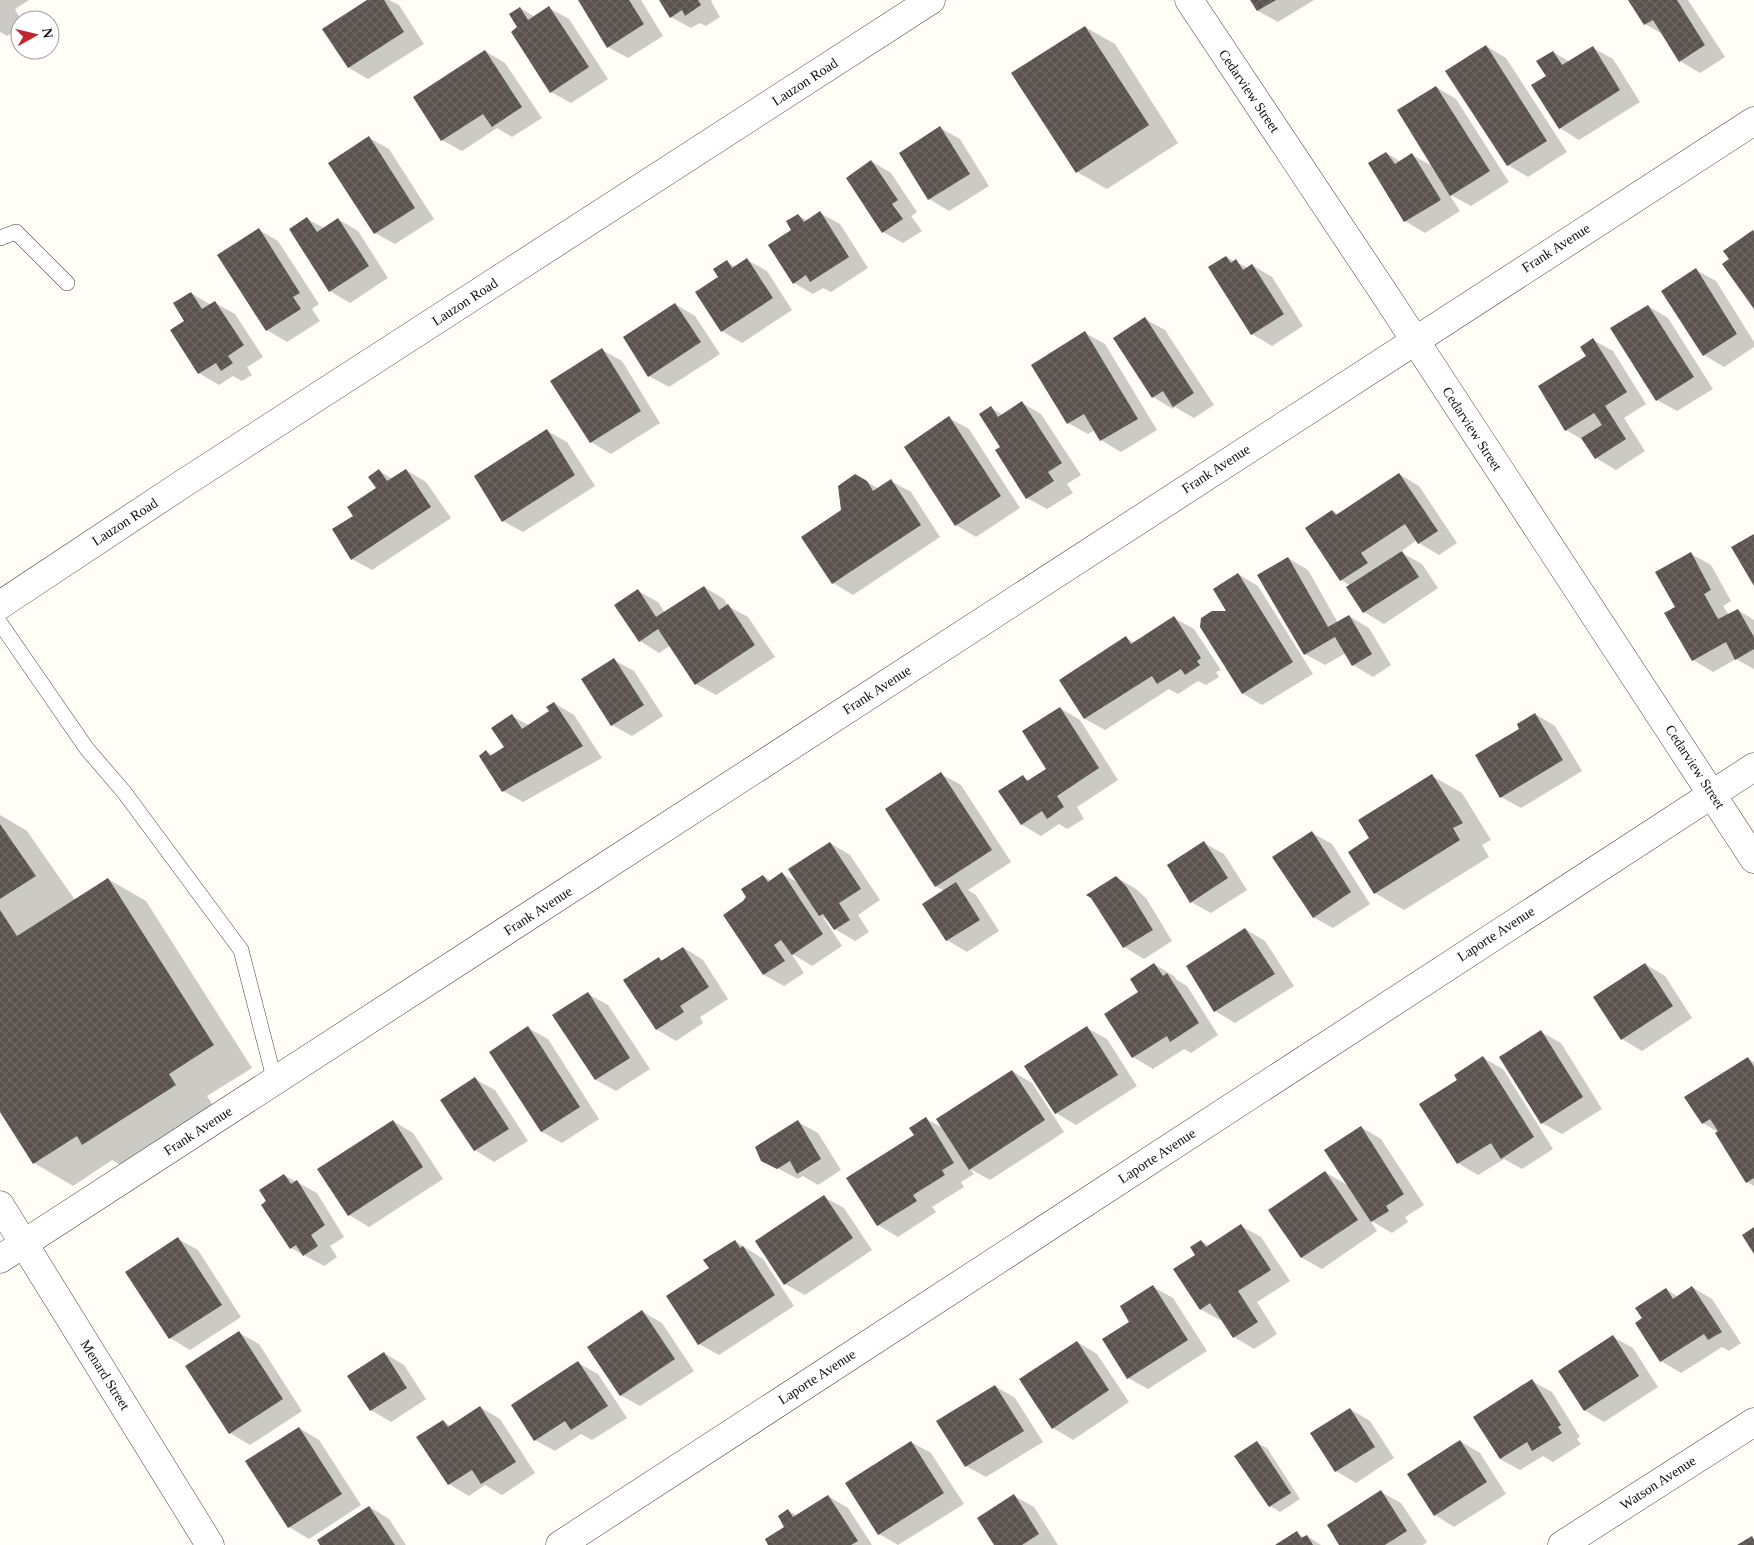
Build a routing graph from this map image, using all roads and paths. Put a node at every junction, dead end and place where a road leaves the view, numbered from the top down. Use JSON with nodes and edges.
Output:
{"nodes":[{"id":1,"x":931,"y":0,"type":"edge"},
{"id":2,"x":1189,"y":0,"type":"edge"},
{"id":3,"x":1754,"y":121,"type":"edge"},
{"id":4,"x":0,"y":238,"type":"edge"},
{"id":5,"x":67,"y":283,"type":"dead end"},
{"id":6,"x":1414,"y":340,"type":"junction"},
{"id":7,"x":0,"y":605,"type":"edge"},
{"id":8,"x":0,"y":623,"type":"edge"},
{"id":9,"x":1754,"y":767,"type":"edge"},
{"id":10,"x":1712,"y":794,"type":"junction"},
{"id":11,"x":1754,"y":859,"type":"edge"},
{"id":12,"x":275,"y":1082,"type":"junction"},
{"id":13,"x":0,"y":1205,"type":"edge"},
{"id":14,"x":24,"y":1243,"type":"junction"},
{"id":15,"x":0,"y":1259,"type":"edge"},
{"id":16,"x":1754,"y":1422,"type":"edge"},
{"id":17,"x":210,"y":1545,"type":"edge"},
{"id":18,"x":560,"y":1545,"type":"edge"},
{"id":19,"x":1562,"y":1545,"type":"edge"}],
"edges":[{"from":1,"to":7,"type":"street","name":"Lauzon Road"},
{"from":2,"to":6,"type":"street","name":"Cedarview Street"},
{"from":3,"to":6,"type":"street","name":"Frank Avenue"},
{"from":4,"to":5,"type":"lane"},
{"from":6,"to":10,"type":"street","name":"Cedarview Street"},
{"from":6,"to":12,"type":"street","name":"Frank Avenue"},
{"from":8,"to":12,"type":"lane"},
{"from":9,"to":10,"type":"street","name":"Laporte Avenue"},
{"from":10,"to":11,"type":"street","name":"Cedarview Street"},
{"from":10,"to":18,"type":"street","name":"Laporte Avenue"},
{"from":12,"to":14,"type":"street","name":"Frank Avenue"},
{"from":13,"to":14,"type":"street","name":"Menard Street"},
{"from":14,"to":15,"type":"street","name":"Frank Avenue"},
{"from":14,"to":17,"type":"street","name":"Menard Street"},
{"from":16,"to":19,"type":"street","name":"Watson Avenue"}]}
